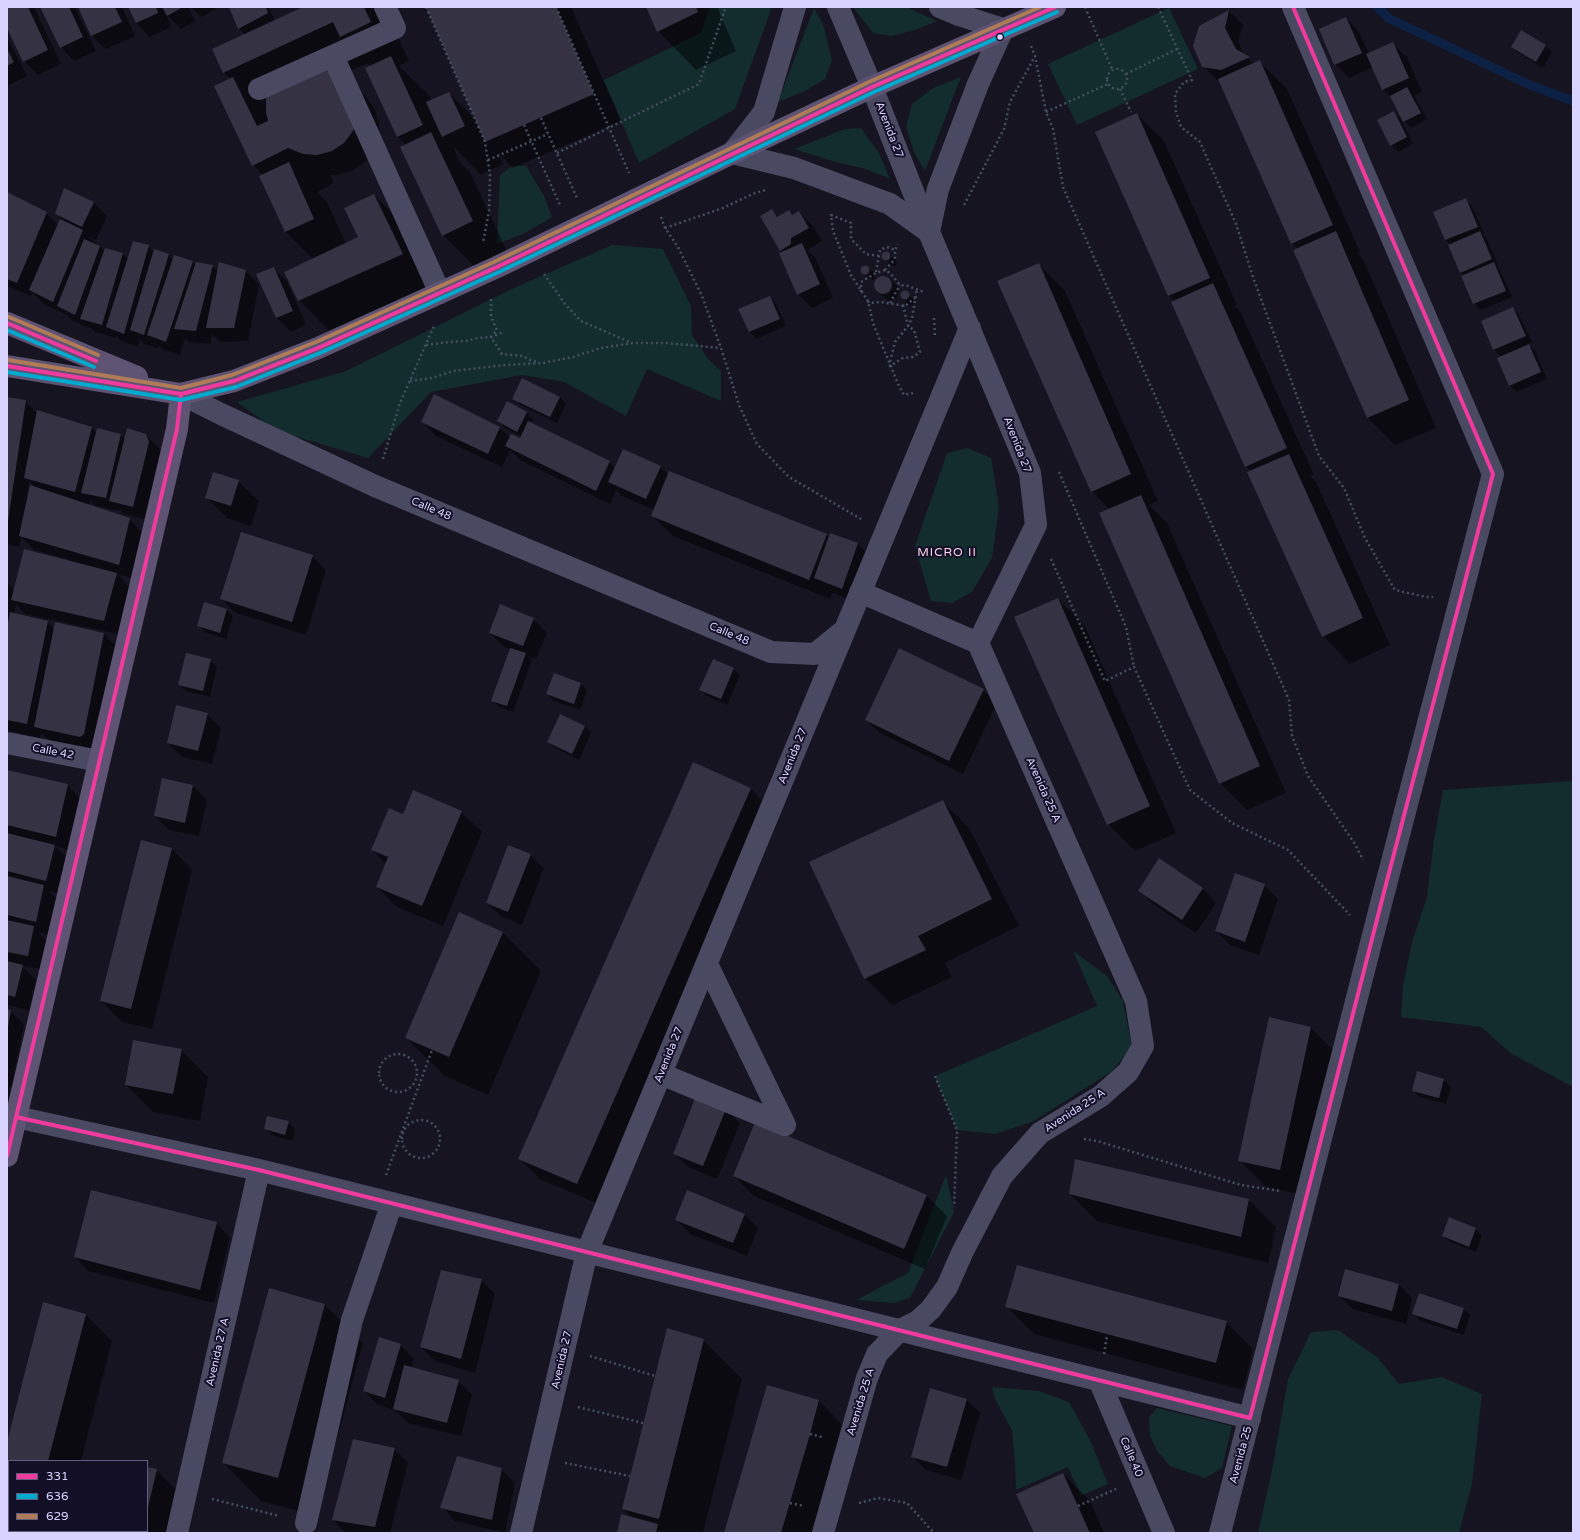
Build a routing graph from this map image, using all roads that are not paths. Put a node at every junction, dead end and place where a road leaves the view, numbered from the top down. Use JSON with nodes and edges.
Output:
{"nodes":[{"id":1,"x":385,"y":7,"type":"edge"},
{"id":2,"x":795,"y":7,"type":"edge"},
{"id":3,"x":838,"y":7,"type":"edge"},
{"id":4,"x":940,"y":7,"type":"edge"},
{"id":5,"x":1055,"y":7,"type":"edge"},
{"id":6,"x":1293,"y":7,"type":"edge"},
{"id":7,"x":1012,"y":26,"type":"junction"},
{"id":8,"x":333,"y":56,"type":"junction"},
{"id":9,"x":872,"y":87,"type":"junction"},
{"id":10,"x":259,"y":89,"type":"dead end"},
{"id":11,"x":732,"y":153,"type":"junction"},
{"id":12,"x":929,"y":232,"type":"junction"},
{"id":13,"x":440,"y":293,"type":"junction"},
{"id":14,"x":7,"y":323,"type":"edge"},
{"id":15,"x":970,"y":328,"type":"junction"},
{"id":16,"x":7,"y":366,"type":"edge"},
{"id":17,"x":181,"y":394,"type":"junction"},
{"id":18,"x":860,"y":592,"type":"junction"},
{"id":19,"x":845,"y":630,"type":"junction"},
{"id":20,"x":978,"y":643,"type":"junction"},
{"id":21,"x":7,"y":743,"type":"edge"},
{"id":22,"x":99,"y":761,"type":"junction"},
{"id":23,"x":707,"y":964,"type":"junction"},
{"id":24,"x":661,"y":1074,"type":"junction"},
{"id":25,"x":11,"y":1116,"type":"edge"},
{"id":26,"x":7,"y":1156,"type":"edge"},
{"id":27,"x":259,"y":1170,"type":"junction"},
{"id":28,"x":384,"y":1202,"type":"junction"},
{"id":29,"x":587,"y":1252,"type":"junction"},
{"id":30,"x":900,"y":1330,"type":"junction"},
{"id":31,"x":1099,"y":1380,"type":"junction"},
{"id":32,"x":1250,"y":1418,"type":"junction"},
{"id":33,"x":306,"y":1523,"type":"road end"},
{"id":34,"x":176,"y":1533,"type":"edge"},
{"id":35,"x":521,"y":1533,"type":"edge"},
{"id":36,"x":823,"y":1533,"type":"edge"},
{"id":37,"x":1164,"y":1533,"type":"edge"},
{"id":38,"x":1220,"y":1533,"type":"edge"}],
"edges":[{"from":1,"to":8,"type":"street"},
{"from":2,"to":11,"type":"street"},
{"from":3,"to":9,"type":"street","name":"Avenida 27"},
{"from":4,"to":7,"type":"street"},
{"from":5,"to":7,"type":"main road"},
{"from":6,"to":32,"type":"street","name":"Avenida 25"},
{"from":7,"to":9,"type":"main road"},
{"from":7,"to":12,"type":"street"},
{"from":8,"to":10,"type":"street"},
{"from":8,"to":13,"type":"street"},
{"from":9,"to":11,"type":"main road"},
{"from":9,"to":12,"type":"street","name":"Avenida 27"},
{"from":11,"to":12,"type":"street"},
{"from":11,"to":13,"type":"main road"},
{"from":12,"to":15,"type":"street","name":"Avenida 27"},
{"from":13,"to":17,"type":"main road"},
{"from":14,"to":17,"type":"main road"},
{"from":15,"to":18,"type":"street","name":"Avenida 27"},
{"from":15,"to":20,"type":"street","name":"Avenida 27"},
{"from":16,"to":17,"type":"main road","name":"Calle 48"},
{"from":17,"to":19,"type":"street","name":"Calle 48"},
{"from":17,"to":22,"type":"main road"},
{"from":18,"to":19,"type":"street","name":"Avenida 27"},
{"from":18,"to":20,"type":"street"},
{"from":19,"to":23,"type":"street","name":"Avenida 27"},
{"from":20,"to":30,"type":"street","name":"Avenida 25 A"},
{"from":21,"to":22,"type":"street","name":"Calle 42"},
{"from":22,"to":25,"type":"main road"},
{"from":23,"to":24,"type":"street","name":"Avenida 27"},
{"from":23,"to":24,"type":"street"},
{"from":24,"to":29,"type":"street","name":"Avenida 27"},
{"from":25,"to":26,"type":"main road"},
{"from":25,"to":27,"type":"street"},
{"from":27,"to":28,"type":"street"},
{"from":27,"to":34,"type":"street","name":"Avenida 27 A"},
{"from":28,"to":29,"type":"street"},
{"from":28,"to":33,"type":"street"},
{"from":29,"to":30,"type":"street"},
{"from":29,"to":35,"type":"street","name":"Avenida 27"},
{"from":30,"to":31,"type":"street"},
{"from":30,"to":36,"type":"street","name":"Avenida 25 A"},
{"from":31,"to":32,"type":"street"},
{"from":31,"to":37,"type":"street","name":"Calle 40"},
{"from":32,"to":38,"type":"street","name":"Avenida 25"}]}
